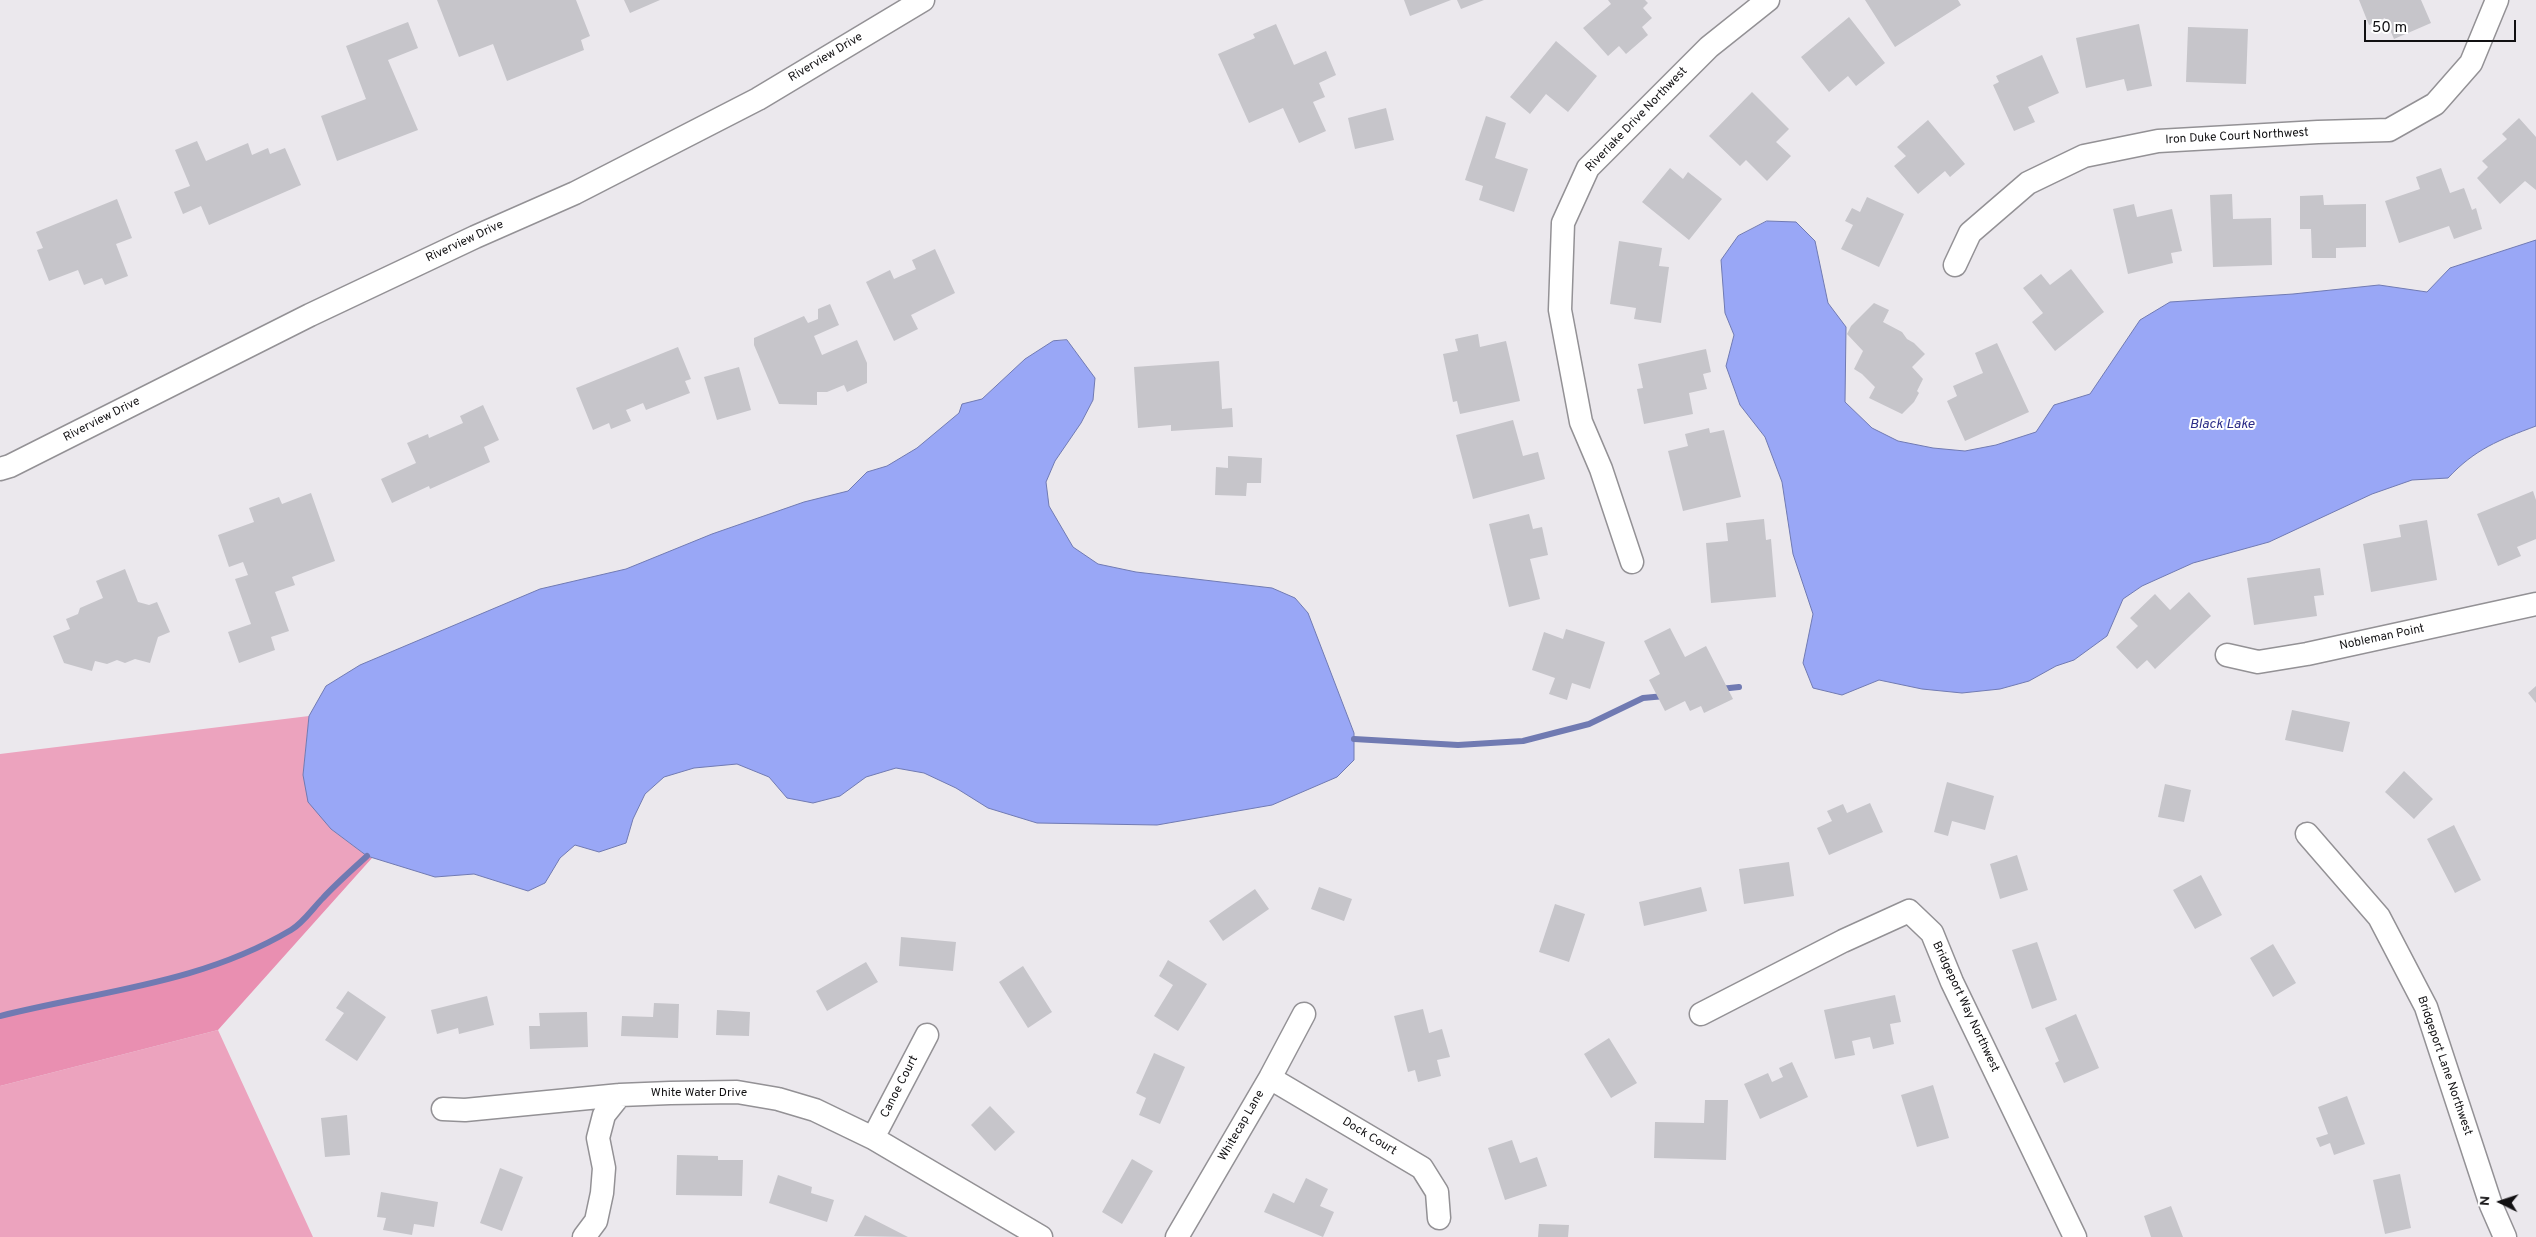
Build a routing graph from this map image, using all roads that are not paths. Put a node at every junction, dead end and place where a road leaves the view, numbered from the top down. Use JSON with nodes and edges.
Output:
{"nodes":[{"id":1,"x":923,"y":0,"type":"edge"},
{"id":2,"x":1768,"y":0,"type":"edge"},
{"id":3,"x":2497,"y":0,"type":"edge"},
{"id":4,"x":1955,"y":265,"type":"dead end"},
{"id":5,"x":0,"y":469,"type":"edge"},
{"id":6,"x":1632,"y":562,"type":"dead end"},
{"id":7,"x":2536,"y":604,"type":"edge"},
{"id":8,"x":2227,"y":654,"type":"dead end"},
{"id":9,"x":2307,"y":834,"type":"dead end"},
{"id":10,"x":1304,"y":1014,"type":"dead end"},
{"id":11,"x":1701,"y":1014,"type":"dead end"},
{"id":12,"x":927,"y":1035,"type":"dead end"},
{"id":13,"x":1270,"y":1078,"type":"junction"},
{"id":14,"x":620,"y":1095,"type":"junction"},
{"id":15,"x":443,"y":1108,"type":"dead end"},
{"id":16,"x":874,"y":1138,"type":"junction"},
{"id":17,"x":1439,"y":1218,"type":"dead end"},
{"id":18,"x":584,"y":1237,"type":"edge"},
{"id":19,"x":1041,"y":1237,"type":"edge"},
{"id":20,"x":1177,"y":1237,"type":"edge"},
{"id":21,"x":2075,"y":1237,"type":"edge"},
{"id":22,"x":2505,"y":1237,"type":"edge"}],
"edges":[{"from":1,"to":5,"type":"street","name":"Riverview Drive"},
{"from":2,"to":6,"type":"street","name":"Riverlake Drive Northwest"},
{"from":3,"to":4,"type":"street","name":"Iron Duke Court Northwest"},
{"from":7,"to":8,"type":"street","name":"Nobleman Point"},
{"from":9,"to":22,"type":"street","name":"Bridgeport Lane Northwest"},
{"from":10,"to":13,"type":"street","name":"Whitecap Lane"},
{"from":11,"to":21,"type":"street","name":"Bridgeport Way Northwest"},
{"from":12,"to":16,"type":"street","name":"Canoe Court"},
{"from":13,"to":17,"type":"street","name":"Dock Court"},
{"from":13,"to":20,"type":"street","name":"Whitecap Lane"},
{"from":14,"to":15,"type":"street","name":"White Water Drive"},
{"from":14,"to":16,"type":"street","name":"White Water Drive"},
{"from":14,"to":18,"type":"street"},
{"from":16,"to":19,"type":"street","name":"White Water Drive"}]}
